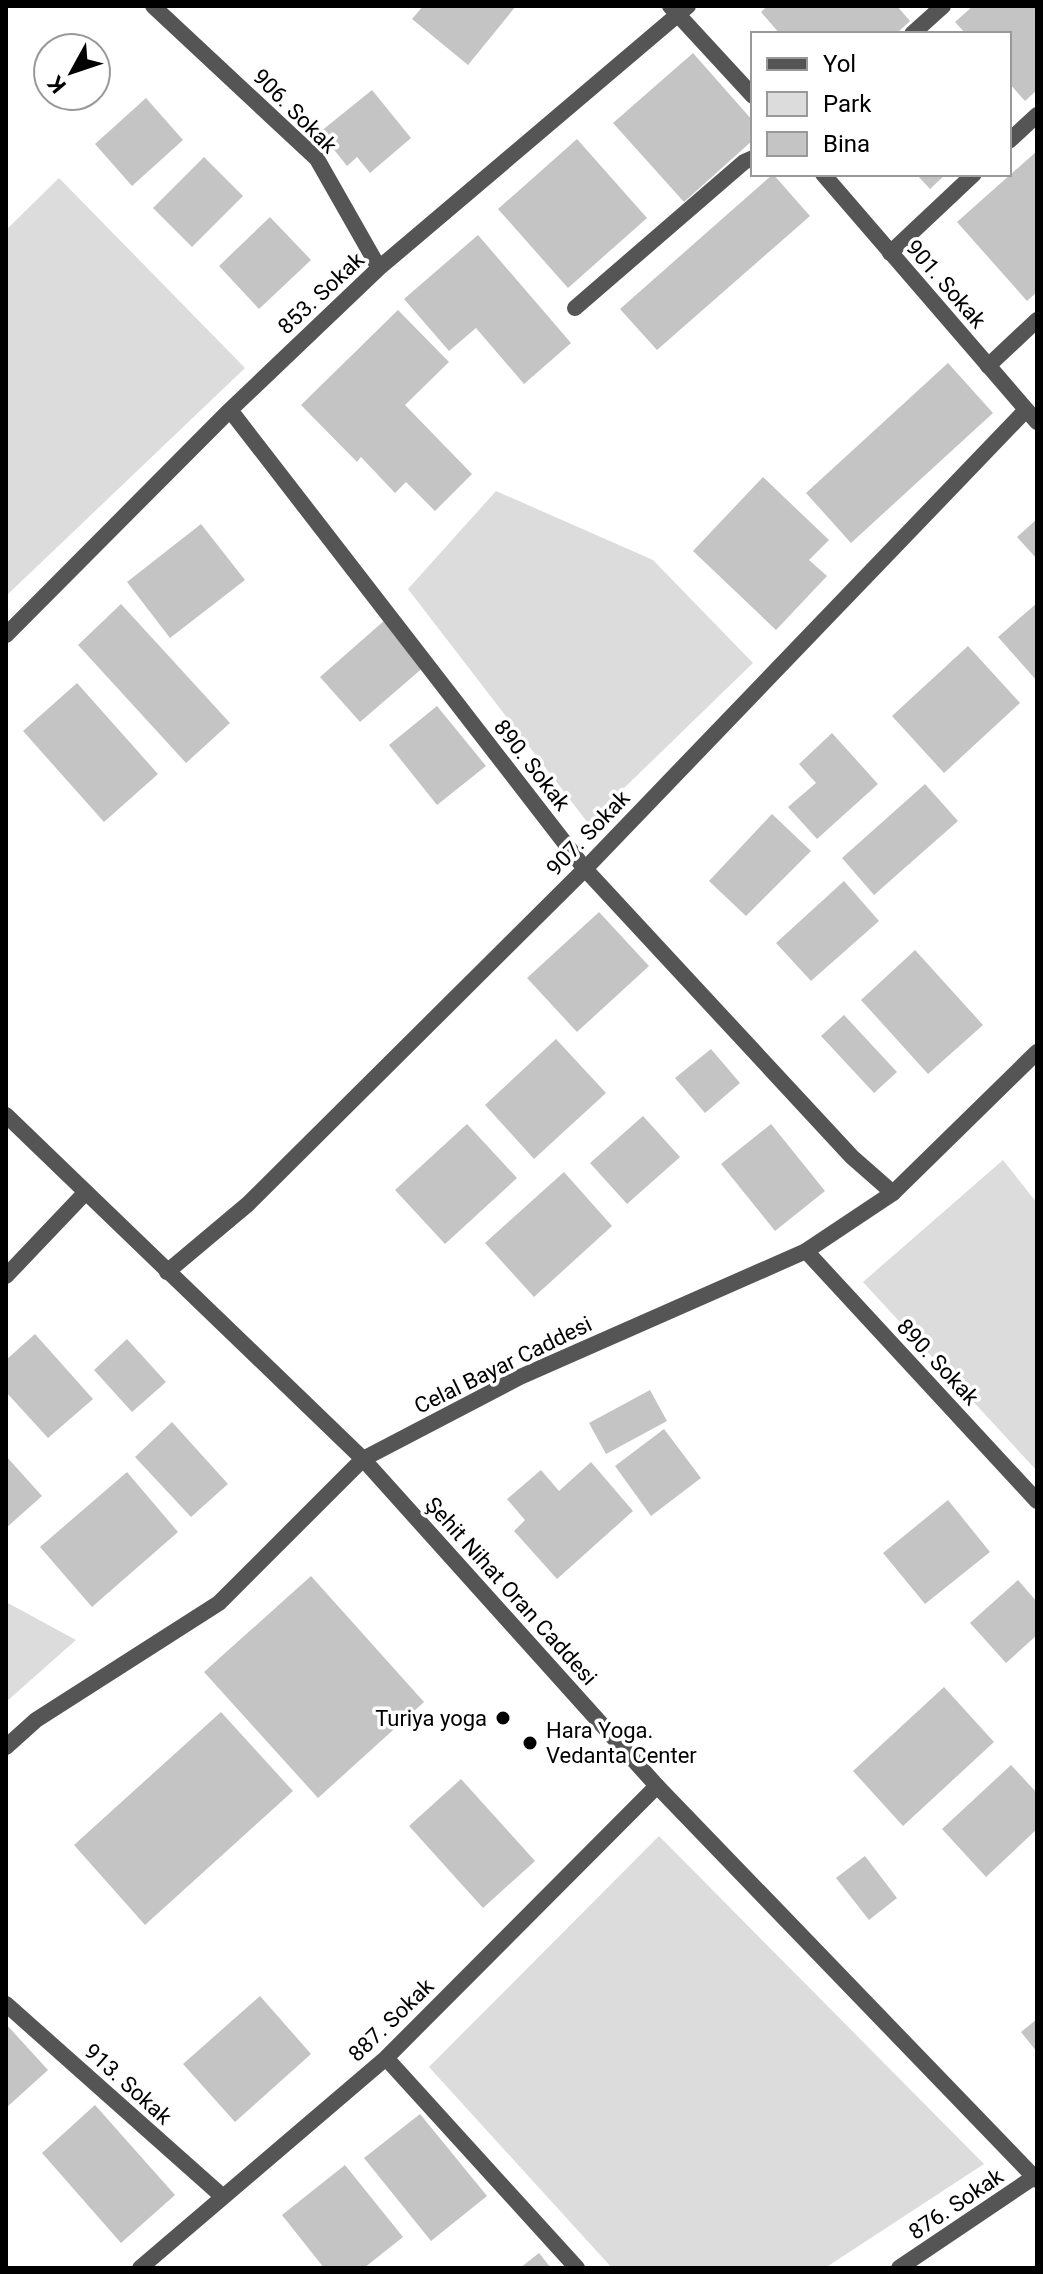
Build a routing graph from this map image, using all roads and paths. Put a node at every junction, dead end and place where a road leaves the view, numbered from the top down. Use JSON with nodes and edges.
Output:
{"nodes":[{"id":1,"x":153,"y":6,"type":"edge"},
{"id":2,"x":943,"y":6,"type":"edge"},
{"id":3,"x":679,"y":9,"type":"edge"},
{"id":4,"x":914,"y":32,"type":"edge"},
{"id":5,"x":751,"y":94,"type":"edge"},
{"id":6,"x":1037,"y":115,"type":"edge"},
{"id":7,"x":1011,"y":139,"type":"edge"},
{"id":8,"x":751,"y":159,"type":"edge"},
{"id":9,"x":825,"y":176,"type":"edge"},
{"id":10,"x":972,"y":176,"type":"edge"},
{"id":11,"x":890,"y":253,"type":"junction"},
{"id":12,"x":379,"y":268,"type":"junction"},
{"id":13,"x":575,"y":308,"type":"dead end"},
{"id":14,"x":1037,"y":320,"type":"edge"},
{"id":15,"x":988,"y":366,"type":"junction"},
{"id":16,"x":230,"y":410,"type":"junction"},
{"id":17,"x":1031,"y":416,"type":"edge"},
{"id":18,"x":6,"y":635,"type":"edge"},
{"id":19,"x":585,"y":869,"type":"junction"},
{"id":20,"x":1037,"y":1052,"type":"edge"},
{"id":21,"x":6,"y":1115,"type":"edge"},
{"id":22,"x":85,"y":1193,"type":"junction"},
{"id":23,"x":893,"y":1193,"type":"junction"},
{"id":24,"x":806,"y":1251,"type":"junction"},
{"id":25,"x":167,"y":1272,"type":"junction"},
{"id":26,"x":6,"y":1276,"type":"edge"},
{"id":27,"x":363,"y":1459,"type":"junction"},
{"id":28,"x":1037,"y":1501,"type":"edge"},
{"id":29,"x":6,"y":1747,"type":"edge"},
{"id":30,"x":657,"y":1786,"type":"junction"},
{"id":31,"x":6,"y":2004,"type":"edge"},
{"id":32,"x":386,"y":2058,"type":"junction"},
{"id":33,"x":1036,"y":2177,"type":"edge"},
{"id":34,"x":222,"y":2196,"type":"junction"},
{"id":35,"x":140,"y":2268,"type":"edge"},
{"id":36,"x":577,"y":2268,"type":"edge"},
{"id":37,"x":899,"y":2268,"type":"edge"}],
"edges":[{"from":1,"to":12,"type":"street","name":"906. Sokak"},
{"from":2,"to":4,"type":"street"},
{"from":3,"to":5,"type":"street"},
{"from":3,"to":12,"type":"street","name":"853. Sokak"},
{"from":6,"to":7,"type":"street"},
{"from":8,"to":13,"type":"street"},
{"from":9,"to":11,"type":"street","name":"901. Sokak"},
{"from":10,"to":11,"type":"street"},
{"from":11,"to":15,"type":"street","name":"901. Sokak"},
{"from":12,"to":16,"type":"street","name":"853. Sokak"},
{"from":14,"to":15,"type":"street"},
{"from":15,"to":17,"type":"street","name":"901. Sokak"},
{"from":16,"to":18,"type":"street","name":"853. Sokak"},
{"from":16,"to":19,"type":"street","name":"890. Sokak"},
{"from":17,"to":19,"type":"street","name":"907. Sokak"},
{"from":19,"to":23,"type":"street","name":"890. Sokak"},
{"from":19,"to":25,"type":"street","name":"907. Sokak"},
{"from":20,"to":23,"type":"street","name":"Celal Bayar Caddesi"},
{"from":21,"to":22,"type":"street","name":"Şehit Nihat Oran Caddesi"},
{"from":22,"to":25,"type":"street","name":"Şehit Nihat Oran Caddesi"},
{"from":22,"to":26,"type":"street"},
{"from":23,"to":24,"type":"street","name":"Celal Bayar Caddesi"},
{"from":24,"to":27,"type":"street","name":"Celal Bayar Caddesi"},
{"from":24,"to":28,"type":"street","name":"890. Sokak"},
{"from":25,"to":27,"type":"street","name":"Şehit Nihat Oran Caddesi"},
{"from":27,"to":29,"type":"street","name":"Celal Bayar Caddesi"},
{"from":27,"to":30,"type":"street","name":"Şehit Nihat Oran Caddesi"},
{"from":30,"to":32,"type":"street","name":"887. Sokak"},
{"from":30,"to":33,"type":"street","name":"Şehit Nihat Oran Caddesi"},
{"from":31,"to":34,"type":"street","name":"913. Sokak"},
{"from":32,"to":34,"type":"street","name":"887. Sokak"},
{"from":32,"to":36,"type":"street"},
{"from":33,"to":37,"type":"street","name":"876. Sokak"},
{"from":34,"to":35,"type":"street","name":"887. Sokak"}]}
